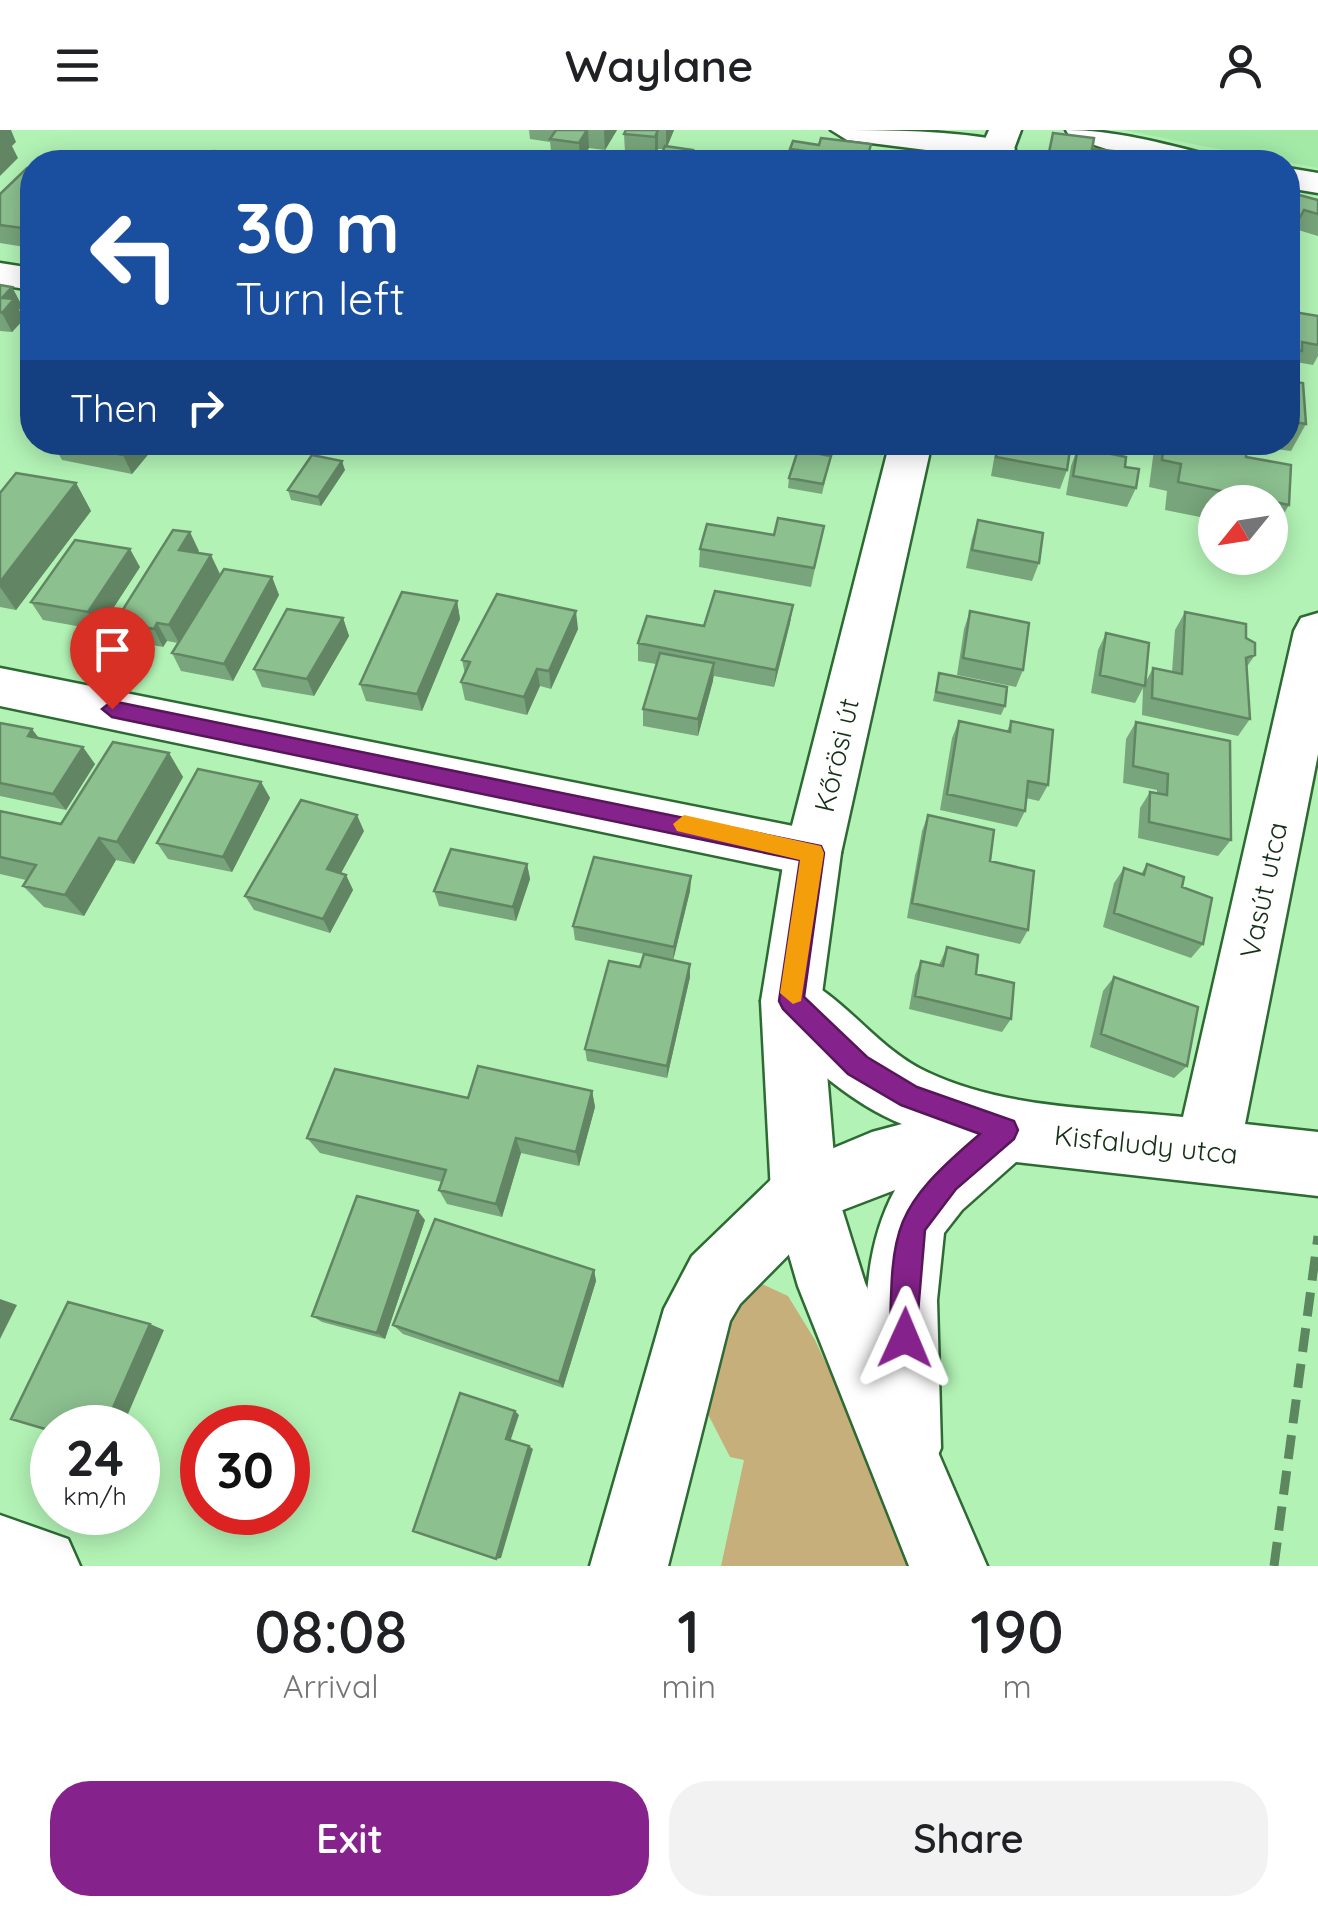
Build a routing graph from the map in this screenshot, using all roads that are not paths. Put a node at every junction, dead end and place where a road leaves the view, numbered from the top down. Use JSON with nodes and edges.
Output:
{"nodes":[{"id":1,"x":847,"y":130,"type":"edge"},
{"id":2,"x":1082,"y":130,"type":"edge"},
{"id":3,"x":998,"y":147,"type":"edge"},
{"id":4,"x":1133,"y":150,"type":"edge"},
{"id":5,"x":908,"y":455,"type":"edge"},
{"id":6,"x":1318,"y":631,"type":"edge"},
{"id":7,"x":0,"y":687,"type":"edge"},
{"id":8,"x":812,"y":853,"type":"junction"},
{"id":9,"x":792,"y":1001,"type":"junction"},
{"id":10,"x":1004,"y":1130,"type":"junction"},
{"id":11,"x":1208,"y":1149,"type":"junction"},
{"id":12,"x":1318,"y":1164,"type":"edge"},
{"id":13,"x":804,"y":1192,"type":"junction"},
{"id":14,"x":904,"y":1451,"type":"junction"},
{"id":15,"x":0,"y":1553,"type":"edge"},
{"id":16,"x":41,"y":1566,"type":"edge"},
{"id":17,"x":629,"y":1566,"type":"edge"},
{"id":18,"x":948,"y":1566,"type":"edge"}],
"edges":[{"from":1,"to":3,"type":"street"},
{"from":2,"to":4,"type":"street"},
{"from":5,"to":8,"type":"street","name":"Kőrösi út"},
{"from":6,"to":11,"type":"street","name":"Vasút utca"},
{"from":7,"to":8,"type":"street"},
{"from":8,"to":9,"type":"street","name":"Kőrösi út"},
{"from":9,"to":10,"type":"street"},
{"from":9,"to":13,"type":"street","name":"Kőrösi út"},
{"from":10,"to":11,"type":"street","name":"Kisfaludy utca"},
{"from":10,"to":13,"type":"street","name":"Kisfaludy utca"},
{"from":10,"to":14,"type":"street"},
{"from":11,"to":12,"type":"street","name":"Kisfaludy utca"},
{"from":13,"to":14,"type":"street","name":"Kőrösi út"},
{"from":13,"to":17,"type":"street"},
{"from":14,"to":18,"type":"street","name":"Kőrösi út"},
{"from":15,"to":16,"type":"street"}]}
